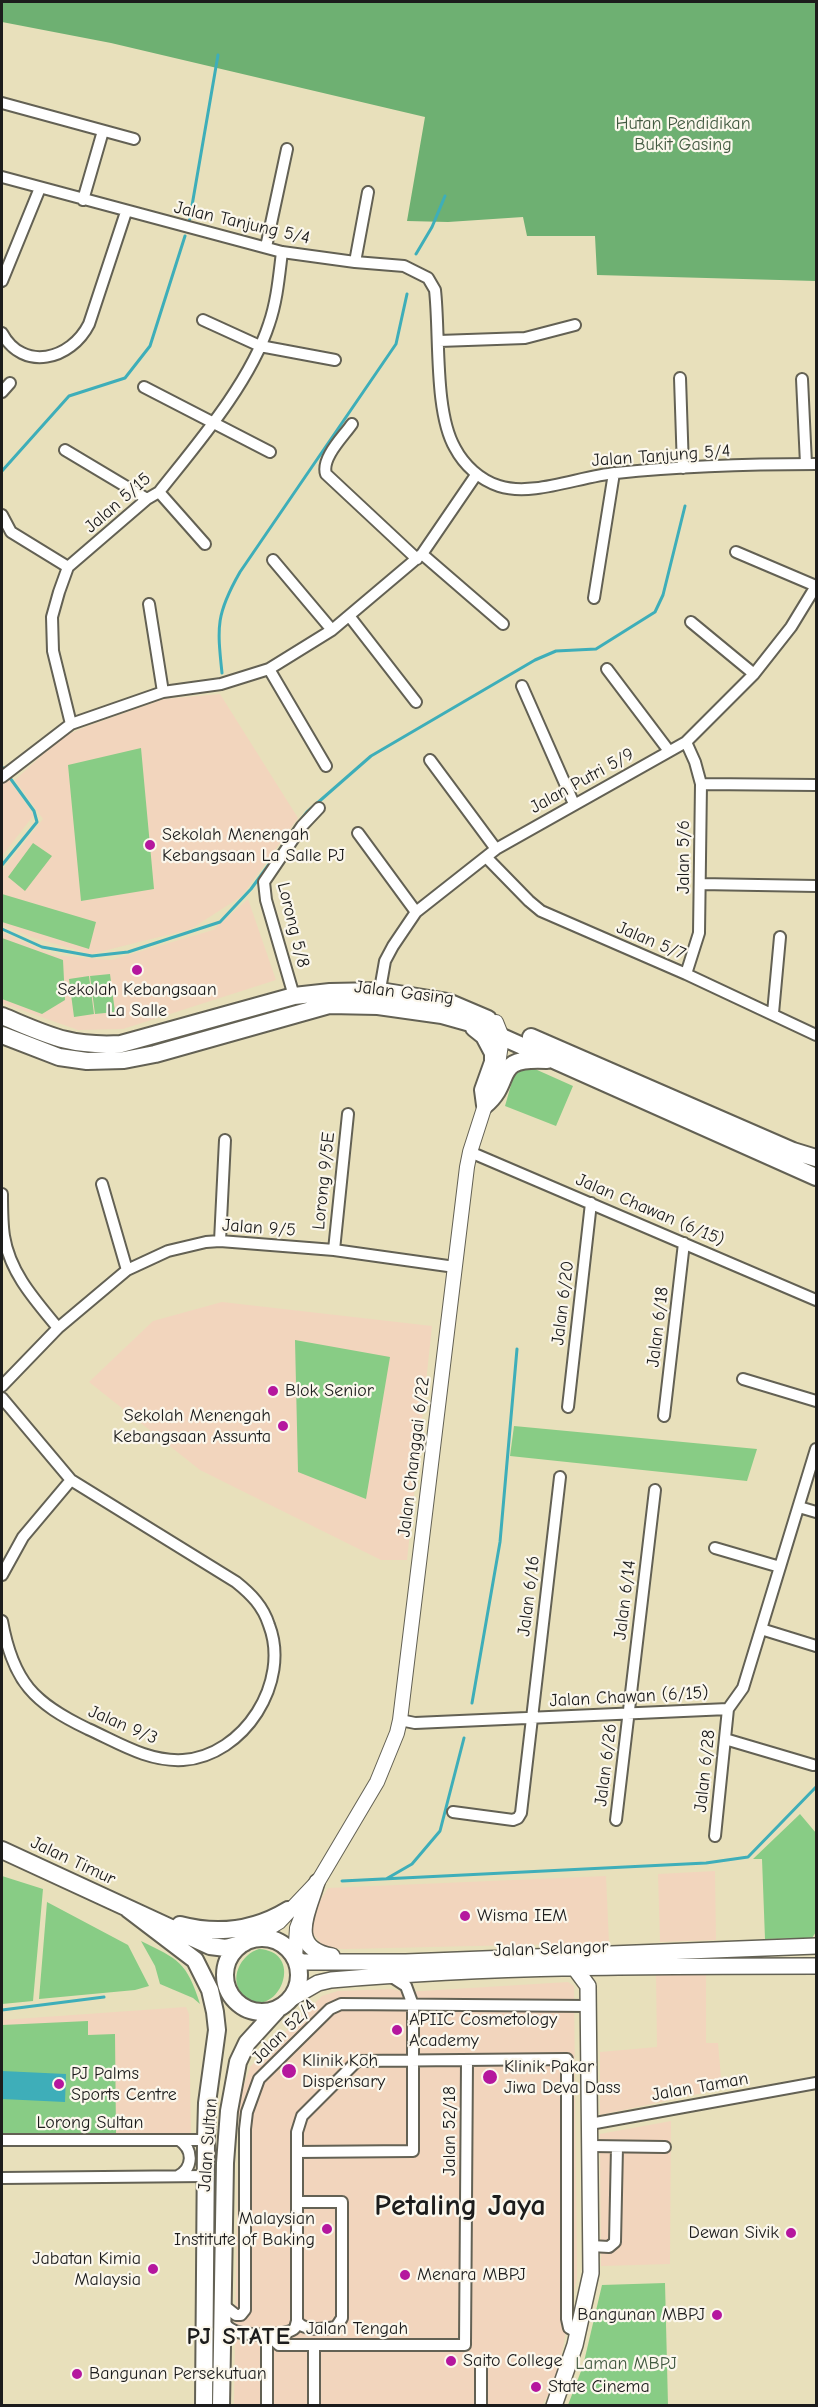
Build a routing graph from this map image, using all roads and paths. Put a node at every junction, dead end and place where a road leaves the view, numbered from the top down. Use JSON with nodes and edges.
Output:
{"nodes":[{"id":1,"x":2,"y":103,"type":"edge"},
{"id":2,"x":103,"y":131,"type":"junction"},
{"id":3,"x":134,"y":139,"type":"dead end"},
{"id":4,"x":287,"y":149,"type":"dead end"},
{"id":5,"x":2,"y":177,"type":"edge"},
{"id":6,"x":40,"y":188,"type":"junction"},
{"id":7,"x":368,"y":192,"type":"dead end"},
{"id":8,"x":83,"y":200,"type":"junction"},
{"id":9,"x":126,"y":212,"type":"junction"},
{"id":10,"x":266,"y":247,"type":"junction"},
{"id":11,"x":282,"y":252,"type":"junction"},
{"id":12,"x":355,"y":262,"type":"junction"},
{"id":13,"x":2,"y":281,"type":"edge"},
{"id":14,"x":203,"y":320,"type":"dead end"},
{"id":15,"x":575,"y":325,"type":"dead end"},
{"id":16,"x":2,"y":333,"type":"edge"},
{"id":17,"x":439,"y":341,"type":"junction"},
{"id":18,"x":260,"y":346,"type":"junction"},
{"id":19,"x":335,"y":360,"type":"dead end"},
{"id":20,"x":680,"y":378,"type":"dead end"},
{"id":21,"x":802,"y":379,"type":"dead end"},
{"id":22,"x":10,"y":383,"type":"dead end"},
{"id":23,"x":144,"y":387,"type":"dead end"},
{"id":24,"x":2,"y":392,"type":"edge"},
{"id":25,"x":214,"y":423,"type":"junction"},
{"id":26,"x":352,"y":424,"type":"dead end"},
{"id":27,"x":65,"y":450,"type":"dead end"},
{"id":28,"x":270,"y":452,"type":"dead end"},
{"id":29,"x":811,"y":464,"type":"edge"},
{"id":30,"x":683,"y":468,"type":"junction"},
{"id":31,"x":614,"y":473,"type":"junction"},
{"id":32,"x":476,"y":475,"type":"junction"},
{"id":33,"x":159,"y":492,"type":"junction"},
{"id":34,"x":147,"y":499,"type":"junction"},
{"id":35,"x":2,"y":515,"type":"edge"},
{"id":36,"x":205,"y":544,"type":"dead end"},
{"id":37,"x":736,"y":552,"type":"dead end"},
{"id":38,"x":419,"y":557,"type":"junction"},
{"id":39,"x":273,"y":560,"type":"dead end"},
{"id":40,"x":68,"y":567,"type":"junction"},
{"id":41,"x":816,"y":586,"type":"edge"},
{"id":42,"x":594,"y":598,"type":"dead end"},
{"id":43,"x":149,"y":604,"type":"dead end"},
{"id":44,"x":350,"y":617,"type":"junction"},
{"id":45,"x":691,"y":622,"type":"dead end"},
{"id":46,"x":503,"y":624,"type":"dead end"},
{"id":47,"x":332,"y":630,"type":"junction"},
{"id":48,"x":269,"y":669,"type":"junction"},
{"id":49,"x":607,"y":669,"type":"dead end"},
{"id":50,"x":754,"y":674,"type":"junction"},
{"id":51,"x":522,"y":686,"type":"dead end"},
{"id":52,"x":163,"y":692,"type":"junction"},
{"id":53,"x":416,"y":702,"type":"dead end"},
{"id":54,"x":71,"y":724,"type":"junction"},
{"id":55,"x":686,"y":742,"type":"junction"},
{"id":56,"x":669,"y":751,"type":"junction"},
{"id":57,"x":430,"y":760,"type":"dead end"},
{"id":58,"x":326,"y":766,"type":"dead end"},
{"id":59,"x":2,"y":777,"type":"edge"},
{"id":60,"x":701,"y":784,"type":"junction"},
{"id":61,"x":816,"y":785,"type":"edge"},
{"id":62,"x":574,"y":804,"type":"junction"},
{"id":63,"x":319,"y":808,"type":"dead end"},
{"id":64,"x":358,"y":833,"type":"dead end"},
{"id":65,"x":496,"y":849,"type":"junction"},
{"id":66,"x":487,"y":858,"type":"junction"},
{"id":67,"x":700,"y":884,"type":"junction"},
{"id":68,"x":816,"y":886,"type":"edge"},
{"id":69,"x":416,"y":912,"type":"junction"},
{"id":70,"x":780,"y":938,"type":"dead end"},
{"id":71,"x":686,"y":974,"type":"junction"},
{"id":72,"x":294,"y":996,"type":"junction"},
{"id":73,"x":379,"y":998,"type":"junction"},
{"id":74,"x":773,"y":1013,"type":"junction"},
{"id":75,"x":2,"y":1016,"type":"edge"},
{"id":76,"x":467,"y":1022,"type":"junction"},
{"id":77,"x":499,"y":1029,"type":"junction"},
{"id":78,"x":2,"y":1035,"type":"edge"},
{"id":79,"x":816,"y":1035,"type":"edge"},
{"id":80,"x":554,"y":1060,"type":"junction"},
{"id":81,"x":485,"y":1105,"type":"junction"},
{"id":82,"x":348,"y":1114,"type":"dead end"},
{"id":83,"x":225,"y":1140,"type":"dead end"},
{"id":84,"x":470,"y":1152,"type":"junction"},
{"id":85,"x":816,"y":1158,"type":"edge"},
{"id":86,"x":816,"y":1177,"type":"edge"},
{"id":87,"x":102,"y":1184,"type":"dead end"},
{"id":88,"x":2,"y":1194,"type":"edge"},
{"id":89,"x":591,"y":1203,"type":"junction"},
{"id":90,"x":220,"y":1241,"type":"junction"},
{"id":91,"x":684,"y":1243,"type":"junction"},
{"id":92,"x":334,"y":1250,"type":"junction"},
{"id":93,"x":455,"y":1268,"type":"junction"},
{"id":94,"x":127,"y":1270,"type":"junction"},
{"id":95,"x":816,"y":1300,"type":"edge"},
{"id":96,"x":58,"y":1328,"type":"junction"},
{"id":97,"x":743,"y":1379,"type":"dead end"},
{"id":98,"x":2,"y":1386,"type":"edge"},
{"id":99,"x":2,"y":1398,"type":"edge"},
{"id":100,"x":816,"y":1401,"type":"edge"},
{"id":101,"x":568,"y":1407,"type":"dead end"},
{"id":102,"x":664,"y":1416,"type":"dead end"},
{"id":103,"x":816,"y":1449,"type":"edge"},
{"id":104,"x":560,"y":1477,"type":"dead end"},
{"id":105,"x":71,"y":1480,"type":"junction"},
{"id":106,"x":655,"y":1490,"type":"dead end"},
{"id":107,"x":799,"y":1507,"type":"junction"},
{"id":108,"x":816,"y":1512,"type":"edge"},
{"id":109,"x":715,"y":1548,"type":"dead end"},
{"id":110,"x":780,"y":1567,"type":"junction"},
{"id":111,"x":2,"y":1575,"type":"edge"},
{"id":112,"x":2,"y":1621,"type":"edge"},
{"id":113,"x":761,"y":1629,"type":"junction"},
{"id":114,"x":816,"y":1646,"type":"edge"},
{"id":115,"x":728,"y":1709,"type":"junction"},
{"id":116,"x":628,"y":1714,"type":"junction"},
{"id":117,"x":532,"y":1719,"type":"junction"},
{"id":118,"x":400,"y":1720,"type":"junction"},
{"id":119,"x":725,"y":1739,"type":"junction"},
{"id":120,"x":813,"y":1765,"type":"dead end"},
{"id":121,"x":453,"y":1812,"type":"dead end"},
{"id":122,"x":616,"y":1820,"type":"dead end"},
{"id":123,"x":716,"y":1836,"type":"dead end"},
{"id":124,"x":2,"y":1850,"type":"edge"},
{"id":125,"x":317,"y":1882,"type":"junction"},
{"id":126,"x":128,"y":1910,"type":"junction"},
{"id":127,"x":288,"y":1910,"type":"junction"},
{"id":128,"x":248,"y":1941,"type":"junction"},
{"id":129,"x":816,"y":1946,"type":"edge"},
{"id":130,"x":295,"y":1958,"type":"junction"},
{"id":131,"x":368,"y":1962,"type":"junction"},
{"id":132,"x":816,"y":1966,"type":"edge"},
{"id":133,"x":574,"y":1967,"type":"junction"},
{"id":134,"x":389,"y":1975,"type":"junction"},
{"id":135,"x":292,"y":1998,"type":"junction"},
{"id":136,"x":413,"y":2005,"type":"junction"},
{"id":137,"x":589,"y":2006,"type":"junction"},
{"id":138,"x":276,"y":2010,"type":"junction"},
{"id":139,"x":215,"y":2049,"type":"joint"},
{"id":140,"x":412,"y":2061,"type":"junction"},
{"id":141,"x":467,"y":2061,"type":"junction"},
{"id":142,"x":816,"y":2083,"type":"edge"},
{"id":143,"x":590,"y":2124,"type":"junction"},
{"id":144,"x":2,"y":2140,"type":"edge"},
{"id":145,"x":179,"y":2140,"type":"junction"},
{"id":146,"x":206,"y":2140,"type":"junction"},
{"id":147,"x":591,"y":2146,"type":"junction"},
{"id":148,"x":617,"y":2147,"type":"junction"},
{"id":149,"x":665,"y":2147,"type":"dead end"},
{"id":150,"x":297,"y":2152,"type":"junction"},
{"id":151,"x":177,"y":2176,"type":"junction"},
{"id":152,"x":205,"y":2176,"type":"junction"},
{"id":153,"x":2,"y":2178,"type":"edge"},
{"id":154,"x":297,"y":2202,"type":"junction"},
{"id":155,"x":591,"y":2246,"type":"junction"},
{"id":156,"x":222,"y":2312,"type":"junction"},
{"id":157,"x":297,"y":2322,"type":"junction"},
{"id":158,"x":578,"y":2333,"type":"junction"},
{"id":159,"x":267,"y":2334,"type":"junction"},
{"id":160,"x":314,"y":2346,"type":"junction"},
{"id":161,"x":465,"y":2346,"type":"joint"},
{"id":162,"x":481,"y":2368,"type":"dead end"},
{"id":163,"x":204,"y":2406,"type":"edge"},
{"id":164,"x":221,"y":2406,"type":"edge"},
{"id":165,"x":267,"y":2406,"type":"edge"},
{"id":166,"x":314,"y":2406,"type":"edge"},
{"id":167,"x":481,"y":2406,"type":"edge"},
{"id":168,"x":554,"y":2406,"type":"edge"}],
"edges":[{"from":1,"to":2,"type":"street"},
{"from":2,"to":3,"type":"street"},
{"from":2,"to":8,"type":"street"},
{"from":4,"to":10,"type":"street"},
{"from":5,"to":6,"type":"street","name":"Jalan Tanjung 5/4"},
{"from":6,"to":8,"type":"street","name":"Jalan Tanjung 5/4"},
{"from":6,"to":13,"type":"street"},
{"from":7,"to":12,"type":"street"},
{"from":8,"to":9,"type":"street","name":"Jalan Tanjung 5/4"},
{"from":9,"to":10,"type":"street","name":"Jalan Tanjung 5/4"},
{"from":9,"to":16,"type":"street"},
{"from":10,"to":11,"type":"street","name":"Jalan Tanjung 5/4"},
{"from":11,"to":12,"type":"street","name":"Jalan Tanjung 5/4"},
{"from":11,"to":18,"type":"street","name":"Jalan 5/15"},
{"from":12,"to":17,"type":"street","name":"Jalan Tanjung 5/4"},
{"from":14,"to":18,"type":"street"},
{"from":15,"to":17,"type":"street"},
{"from":17,"to":32,"type":"street","name":"Jalan Tanjung 5/4"},
{"from":18,"to":19,"type":"street"},
{"from":18,"to":25,"type":"street","name":"Jalan 5/15"},
{"from":20,"to":30,"type":"street"},
{"from":21,"to":29,"type":"street"},
{"from":22,"to":24,"type":"street"},
{"from":23,"to":25,"type":"street"},
{"from":25,"to":28,"type":"street"},
{"from":25,"to":33,"type":"street","name":"Jalan 5/15"},
{"from":26,"to":38,"type":"street"},
{"from":27,"to":34,"type":"street"},
{"from":29,"to":30,"type":"street","name":"Jalan Tanjung 5/4"},
{"from":30,"to":31,"type":"street","name":"Jalan Tanjung 5/4"},
{"from":31,"to":32,"type":"street","name":"Jalan Tanjung 5/4"},
{"from":31,"to":42,"type":"street"},
{"from":32,"to":38,"type":"street"},
{"from":33,"to":34,"type":"street","name":"Jalan 5/15"},
{"from":33,"to":36,"type":"street"},
{"from":34,"to":40,"type":"street","name":"Jalan 5/15"},
{"from":35,"to":40,"type":"street"},
{"from":37,"to":41,"type":"street"},
{"from":38,"to":44,"type":"street"},
{"from":38,"to":46,"type":"street"},
{"from":39,"to":47,"type":"street"},
{"from":40,"to":54,"type":"street","name":"Jalan 5/15"},
{"from":41,"to":50,"type":"street","name":"Jalan Putri 5/9"},
{"from":43,"to":52,"type":"street"},
{"from":44,"to":47,"type":"street"},
{"from":44,"to":53,"type":"street"},
{"from":45,"to":50,"type":"street"},
{"from":47,"to":48,"type":"street"},
{"from":48,"to":52,"type":"street"},
{"from":48,"to":58,"type":"street"},
{"from":49,"to":56,"type":"street"},
{"from":50,"to":55,"type":"street","name":"Jalan Putri 5/9"},
{"from":51,"to":62,"type":"street"},
{"from":52,"to":54,"type":"street"},
{"from":54,"to":59,"type":"street"},
{"from":55,"to":56,"type":"street","name":"Jalan Putri 5/9"},
{"from":55,"to":60,"type":"street","name":"Jalan 5/6"},
{"from":56,"to":62,"type":"street","name":"Jalan Putri 5/9"},
{"from":57,"to":65,"type":"street"},
{"from":60,"to":61,"type":"street"},
{"from":60,"to":67,"type":"street","name":"Jalan 5/6"},
{"from":62,"to":65,"type":"street","name":"Jalan Putri 5/9"},
{"from":63,"to":72,"type":"street","name":"Lorong 5/8"},
{"from":64,"to":69,"type":"street"},
{"from":65,"to":66,"type":"street","name":"Jalan Putri 5/9"},
{"from":66,"to":69,"type":"street","name":"Jalan Putri 5/9"},
{"from":66,"to":71,"type":"street","name":"Jalan 5/7"},
{"from":67,"to":68,"type":"street"},
{"from":67,"to":71,"type":"street","name":"Jalan 5/6"},
{"from":69,"to":73,"type":"street","name":"Jalan Putri 5/9"},
{"from":70,"to":74,"type":"street"},
{"from":71,"to":74,"type":"street","name":"Jalan 5/7"},
{"from":72,"to":73,"type":"main road","name":"Jalan Gasing"},
{"from":72,"to":75,"type":"main road","name":"Jalan Gasing"},
{"from":73,"to":76,"type":"main road","name":"Jalan Gasing"},
{"from":73,"to":77,"type":"main road","name":"Jalan Gasing"},
{"from":73,"to":78,"type":"main road","name":"Jalan Gasing"},
{"from":74,"to":79,"type":"street","name":"Jalan 5/7"},
{"from":76,"to":77,"type":"main road","name":"Jalan Gasing"},
{"from":76,"to":81,"type":"main road"},
{"from":77,"to":80,"type":"main road","name":"Jalan Gasing"},
{"from":77,"to":81,"type":"street","name":"Jalan Changgai 6/22"},
{"from":77,"to":85,"type":"main road","name":"Jalan Gasing"},
{"from":80,"to":81,"type":"main road"},
{"from":80,"to":86,"type":"main road","name":"Jalan Gasing"},
{"from":81,"to":84,"type":"street","name":"Jalan Changgai 6/22"},
{"from":82,"to":92,"type":"street","name":"Lorong 9/5E"},
{"from":83,"to":90,"type":"street"},
{"from":84,"to":89,"type":"street","name":"Jalan Chawan (6/15)"},
{"from":84,"to":93,"type":"street","name":"Jalan Changgai 6/22"},
{"from":87,"to":94,"type":"street"},
{"from":88,"to":96,"type":"street"},
{"from":89,"to":91,"type":"street","name":"Jalan Chawan (6/15)"},
{"from":89,"to":101,"type":"street","name":"Jalan 6/20"},
{"from":90,"to":92,"type":"street","name":"Jalan 9/5"},
{"from":90,"to":94,"type":"street","name":"Jalan 9/5"},
{"from":91,"to":95,"type":"street","name":"Jalan Chawan (6/15)"},
{"from":91,"to":102,"type":"street","name":"Jalan 6/18"},
{"from":92,"to":93,"type":"street","name":"Jalan 9/5"},
{"from":93,"to":118,"type":"street","name":"Jalan Changgai 6/22"},
{"from":94,"to":96,"type":"street","name":"Jalan 9/5"},
{"from":96,"to":98,"type":"street","name":"Jalan 9/5"},
{"from":97,"to":100,"type":"street"},
{"from":99,"to":105,"type":"street","name":"Jalan 9/3"},
{"from":103,"to":107,"type":"street","name":"Jalan Chawan (6/15)"},
{"from":104,"to":117,"type":"street","name":"Jalan 6/16"},
{"from":105,"to":111,"type":"street"},
{"from":105,"to":112,"type":"street","name":"Jalan 9/3"},
{"from":106,"to":116,"type":"street","name":"Jalan 6/14"},
{"from":107,"to":108,"type":"street"},
{"from":107,"to":110,"type":"street","name":"Jalan Chawan (6/15)"},
{"from":109,"to":110,"type":"street"},
{"from":110,"to":113,"type":"street","name":"Jalan Chawan (6/15)"},
{"from":113,"to":114,"type":"street"},
{"from":113,"to":115,"type":"street","name":"Jalan Chawan (6/15)"},
{"from":115,"to":116,"type":"street","name":"Jalan Chawan (6/15)"},
{"from":115,"to":119,"type":"street","name":"Jalan 6/28"},
{"from":116,"to":117,"type":"street","name":"Jalan Chawan (6/15)"},
{"from":116,"to":122,"type":"street","name":"Jalan 6/26"},
{"from":117,"to":118,"type":"street","name":"Jalan Chawan (6/15)"},
{"from":117,"to":121,"type":"street","name":"Jalan 6/16"},
{"from":118,"to":125,"type":"street","name":"Jalan Changgai 6/22"},
{"from":119,"to":120,"type":"street"},
{"from":119,"to":123,"type":"street","name":"Jalan 6/28"},
{"from":124,"to":126,"type":"main road","name":"Jalan Timur"},
{"from":125,"to":127,"type":"street","name":"Jalan Changgai 6/22"},
{"from":125,"to":130,"type":"street","name":"Jalan Changgai 6/22"},
{"from":125,"to":131,"type":"main road"},
{"from":126,"to":127,"type":"main road"},
{"from":126,"to":128,"type":"main road","name":"Jalan Timur"},
{"from":126,"to":139,"type":"main road","name":"Jalan Timur"},
{"from":127,"to":128,"type":"street","name":"Jalan Changgai 6/22"},
{"from":128,"to":130,"type":"main road"},
{"from":128,"to":138,"type":"main road"},
{"from":129,"to":131,"type":"main road","name":"Jalan Selangor"},
{"from":130,"to":131,"type":"main road","name":"Jalan Selangor"},
{"from":130,"to":135,"type":"main road"},
{"from":132,"to":133,"type":"main road","name":"Jalan Selangor"},
{"from":133,"to":134,"type":"main road","name":"Jalan Selangor"},
{"from":133,"to":137,"type":"main road"},
{"from":134,"to":135,"type":"main road","name":"Jalan Selangor"},
{"from":134,"to":136,"type":"street"},
{"from":135,"to":138,"type":"main road"},
{"from":136,"to":137,"type":"street","name":"Jalan 52/4"},
{"from":136,"to":140,"type":"street"},
{"from":136,"to":156,"type":"street","name":"Jalan 52/4"},
{"from":137,"to":143,"type":"main road"},
{"from":138,"to":156,"type":"main road","name":"Jalan Sultan"},
{"from":139,"to":146,"type":"main road","name":"Jalan Sultan"},
{"from":140,"to":141,"type":"street","name":"Jalan 52/18"},
{"from":140,"to":150,"type":"street","name":"Jalan 52/18"},
{"from":140,"to":150,"type":"street"},
{"from":141,"to":158,"type":"street","name":"Jalan 52/18"},
{"from":141,"to":161,"type":"street","name":"Jalan 52/18"},
{"from":142,"to":143,"type":"street","name":"Jalan Taman"},
{"from":143,"to":147,"type":"main road"},
{"from":144,"to":145,"type":"street","name":"Lorong Sultan"},
{"from":145,"to":146,"type":"street","name":"Lorong Sultan"},
{"from":145,"to":151,"type":"street"},
{"from":146,"to":152,"type":"main road","name":"Jalan Sultan"},
{"from":147,"to":148,"type":"street"},
{"from":147,"to":155,"type":"main road"},
{"from":148,"to":149,"type":"street"},
{"from":148,"to":155,"type":"street"},
{"from":150,"to":154,"type":"street","name":"Jalan 52/18"},
{"from":151,"to":152,"type":"street"},
{"from":151,"to":153,"type":"street"},
{"from":152,"to":163,"type":"main road","name":"Jalan Sultan"},
{"from":154,"to":157,"type":"street","name":"Jalan 52/18"},
{"from":154,"to":157,"type":"street"},
{"from":155,"to":158,"type":"main road"},
{"from":156,"to":159,"type":"street","name":"Jalan Tengah"},
{"from":156,"to":164,"type":"main road","name":"Jalan Sultan"},
{"from":157,"to":159,"type":"street"},
{"from":158,"to":168,"type":"main road"},
{"from":159,"to":160,"type":"street","name":"Jalan Tengah"},
{"from":159,"to":165,"type":"street"},
{"from":160,"to":161,"type":"street","name":"Jalan Tengah"},
{"from":160,"to":166,"type":"street"},
{"from":162,"to":167,"type":"street"}]}
